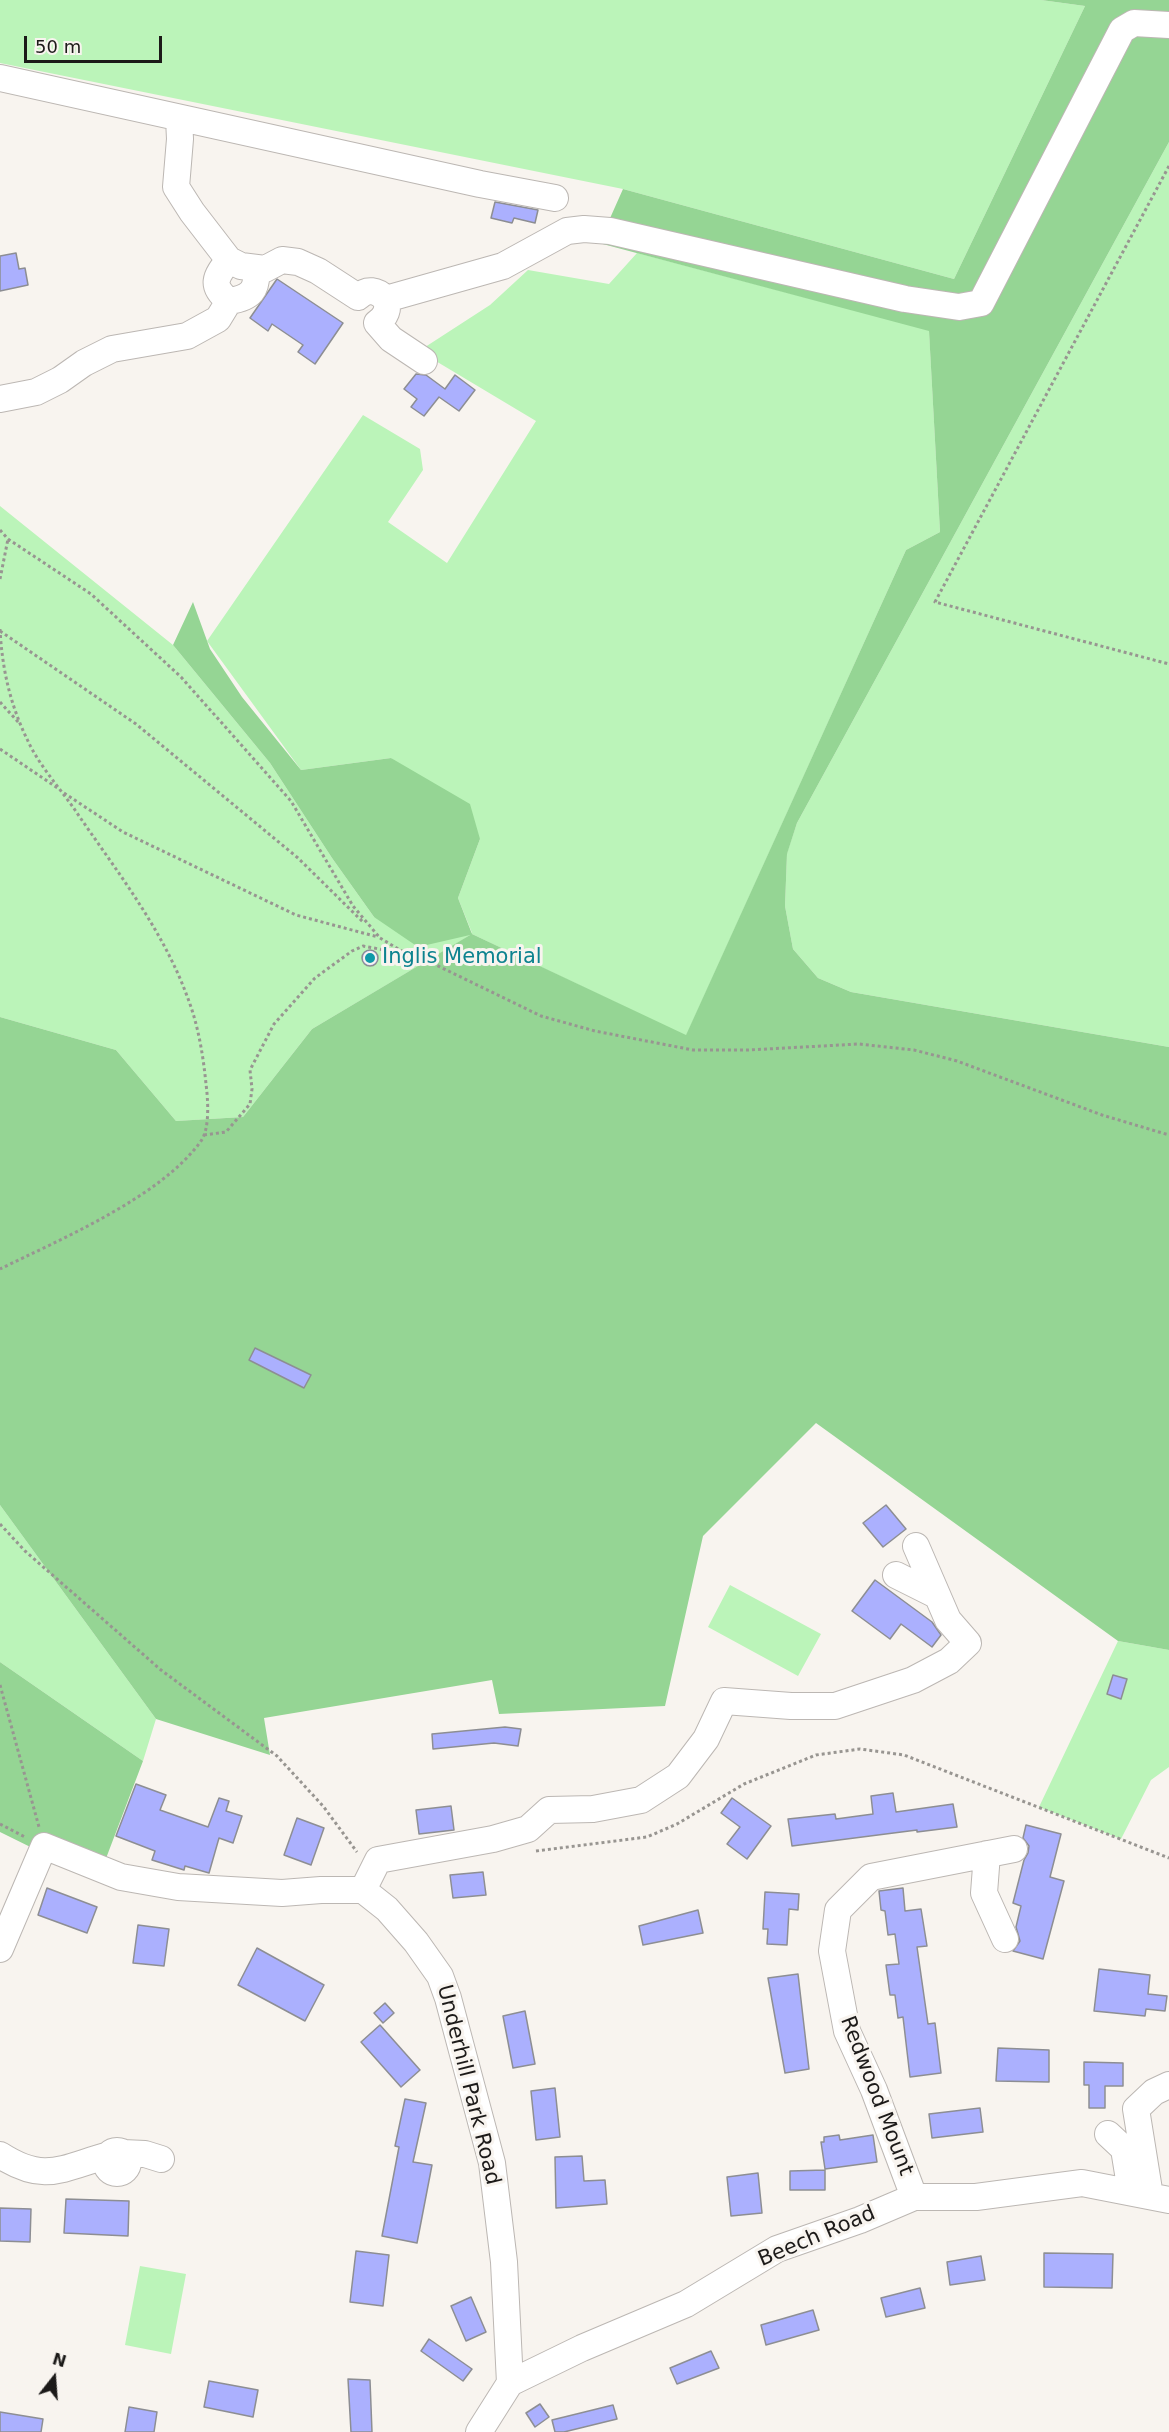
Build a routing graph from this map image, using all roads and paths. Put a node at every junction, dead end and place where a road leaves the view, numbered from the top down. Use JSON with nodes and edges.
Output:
{"nodes":[{"id":1,"x":1169,"y":25,"type":"edge"},
{"id":2,"x":0,"y":78,"type":"edge"},
{"id":3,"x":179,"y":119,"type":"junction"},
{"id":4,"x":1169,"y":166,"type":"edge"},
{"id":5,"x":555,"y":198,"type":"dead end"},
{"id":6,"x":229,"y":261,"type":"junction"},
{"id":7,"x":256,"y":268,"type":"junction"},
{"id":8,"x":229,"y":301,"type":"junction"},
{"id":9,"x":381,"y":311,"type":"junction"},
{"id":10,"x":424,"y":361,"type":"dead end"},
{"id":11,"x":0,"y":399,"type":"edge"},
{"id":12,"x":0,"y":530,"type":"edge"},
{"id":13,"x":8,"y":539,"type":"junction"},
{"id":14,"x":0,"y":579,"type":"edge"},
{"id":15,"x":0,"y":630,"type":"edge"},
{"id":16,"x":1169,"y":664,"type":"edge"},
{"id":17,"x":0,"y":702,"type":"edge"},
{"id":18,"x":21,"y":724,"type":"junction"},
{"id":19,"x":0,"y":749,"type":"edge"},
{"id":20,"x":62,"y":791,"type":"junction"},
{"id":21,"x":380,"y":938,"type":"junction"},
{"id":22,"x":406,"y":954,"type":"junction"},
{"id":23,"x":204,"y":1135,"type":"junction"},
{"id":24,"x":1169,"y":1135,"type":"edge"},
{"id":25,"x":0,"y":1269,"type":"edge"},
{"id":26,"x":0,"y":1524,"type":"edge"},
{"id":27,"x":916,"y":1546,"type":"dead end"},
{"id":28,"x":896,"y":1575,"type":"dead end"},
{"id":29,"x":936,"y":1596,"type":"junction"},
{"id":30,"x":0,"y":1685,"type":"edge"},
{"id":31,"x":816,"y":1755,"type":"dead end"},
{"id":32,"x":0,"y":1824,"type":"edge"},
{"id":33,"x":44,"y":1846,"type":"junction"},
{"id":34,"x":1014,"y":1849,"type":"dead end"},
{"id":35,"x":358,"y":1853,"type":"dead end"},
{"id":36,"x":987,"y":1854,"type":"junction"},
{"id":37,"x":1169,"y":1858,"type":"edge"},
{"id":38,"x":363,"y":1890,"type":"junction"},
{"id":39,"x":1005,"y":1939,"type":"dead end"},
{"id":40,"x":0,"y":1949,"type":"edge"},
{"id":41,"x":1169,"y":2085,"type":"edge"},
{"id":42,"x":1108,"y":2134,"type":"dead end"},
{"id":43,"x":0,"y":2155,"type":"edge"},
{"id":44,"x":161,"y":2159,"type":"dead end"},
{"id":45,"x":1150,"y":2196,"type":"edge"},
{"id":46,"x":914,"y":2197,"type":"junction"},
{"id":47,"x":510,"y":2382,"type":"junction"},
{"id":48,"x":479,"y":2432,"type":"edge"}],
"edges":[{"from":1,"to":9,"type":"street"},
{"from":2,"to":3,"type":"street"},
{"from":3,"to":5,"type":"street"},
{"from":3,"to":6,"type":"street"},
{"from":4,"to":16,"type":"path"},
{"from":6,"to":7,"type":"street"},
{"from":6,"to":8,"type":"street"},
{"from":7,"to":8,"type":"street"},
{"from":7,"to":9,"type":"street"},
{"from":8,"to":11,"type":"street"},
{"from":9,"to":10,"type":"street"},
{"from":12,"to":13,"type":"path"},
{"from":13,"to":14,"type":"path"},
{"from":13,"to":21,"type":"path"},
{"from":15,"to":18,"type":"path"},
{"from":15,"to":21,"type":"path"},
{"from":17,"to":18,"type":"path"},
{"from":18,"to":20,"type":"path"},
{"from":19,"to":20,"type":"path"},
{"from":20,"to":21,"type":"path"},
{"from":20,"to":23,"type":"path"},
{"from":21,"to":22,"type":"path"},
{"from":22,"to":23,"type":"path"},
{"from":22,"to":24,"type":"path"},
{"from":23,"to":25,"type":"path"},
{"from":26,"to":35,"type":"path"},
{"from":27,"to":29,"type":"street"},
{"from":28,"to":29,"type":"street"},
{"from":29,"to":38,"type":"street"},
{"from":30,"to":33,"type":"path"},
{"from":31,"to":37,"type":"path"},
{"from":32,"to":33,"type":"path"},
{"from":33,"to":38,"type":"street"},
{"from":33,"to":40,"type":"street"},
{"from":34,"to":36,"type":"street","name":"Redwood Mount"},
{"from":36,"to":39,"type":"street"},
{"from":36,"to":46,"type":"street","name":"Redwood Mount"},
{"from":38,"to":47,"type":"street","name":"Underhill Park Road"},
{"from":41,"to":45,"type":"street"},
{"from":42,"to":45,"type":"street"},
{"from":43,"to":44,"type":"street"},
{"from":45,"to":46,"type":"street","name":"Beech Road"},
{"from":46,"to":47,"type":"street","name":"Beech Road"},
{"from":47,"to":48,"type":"street"}]}
